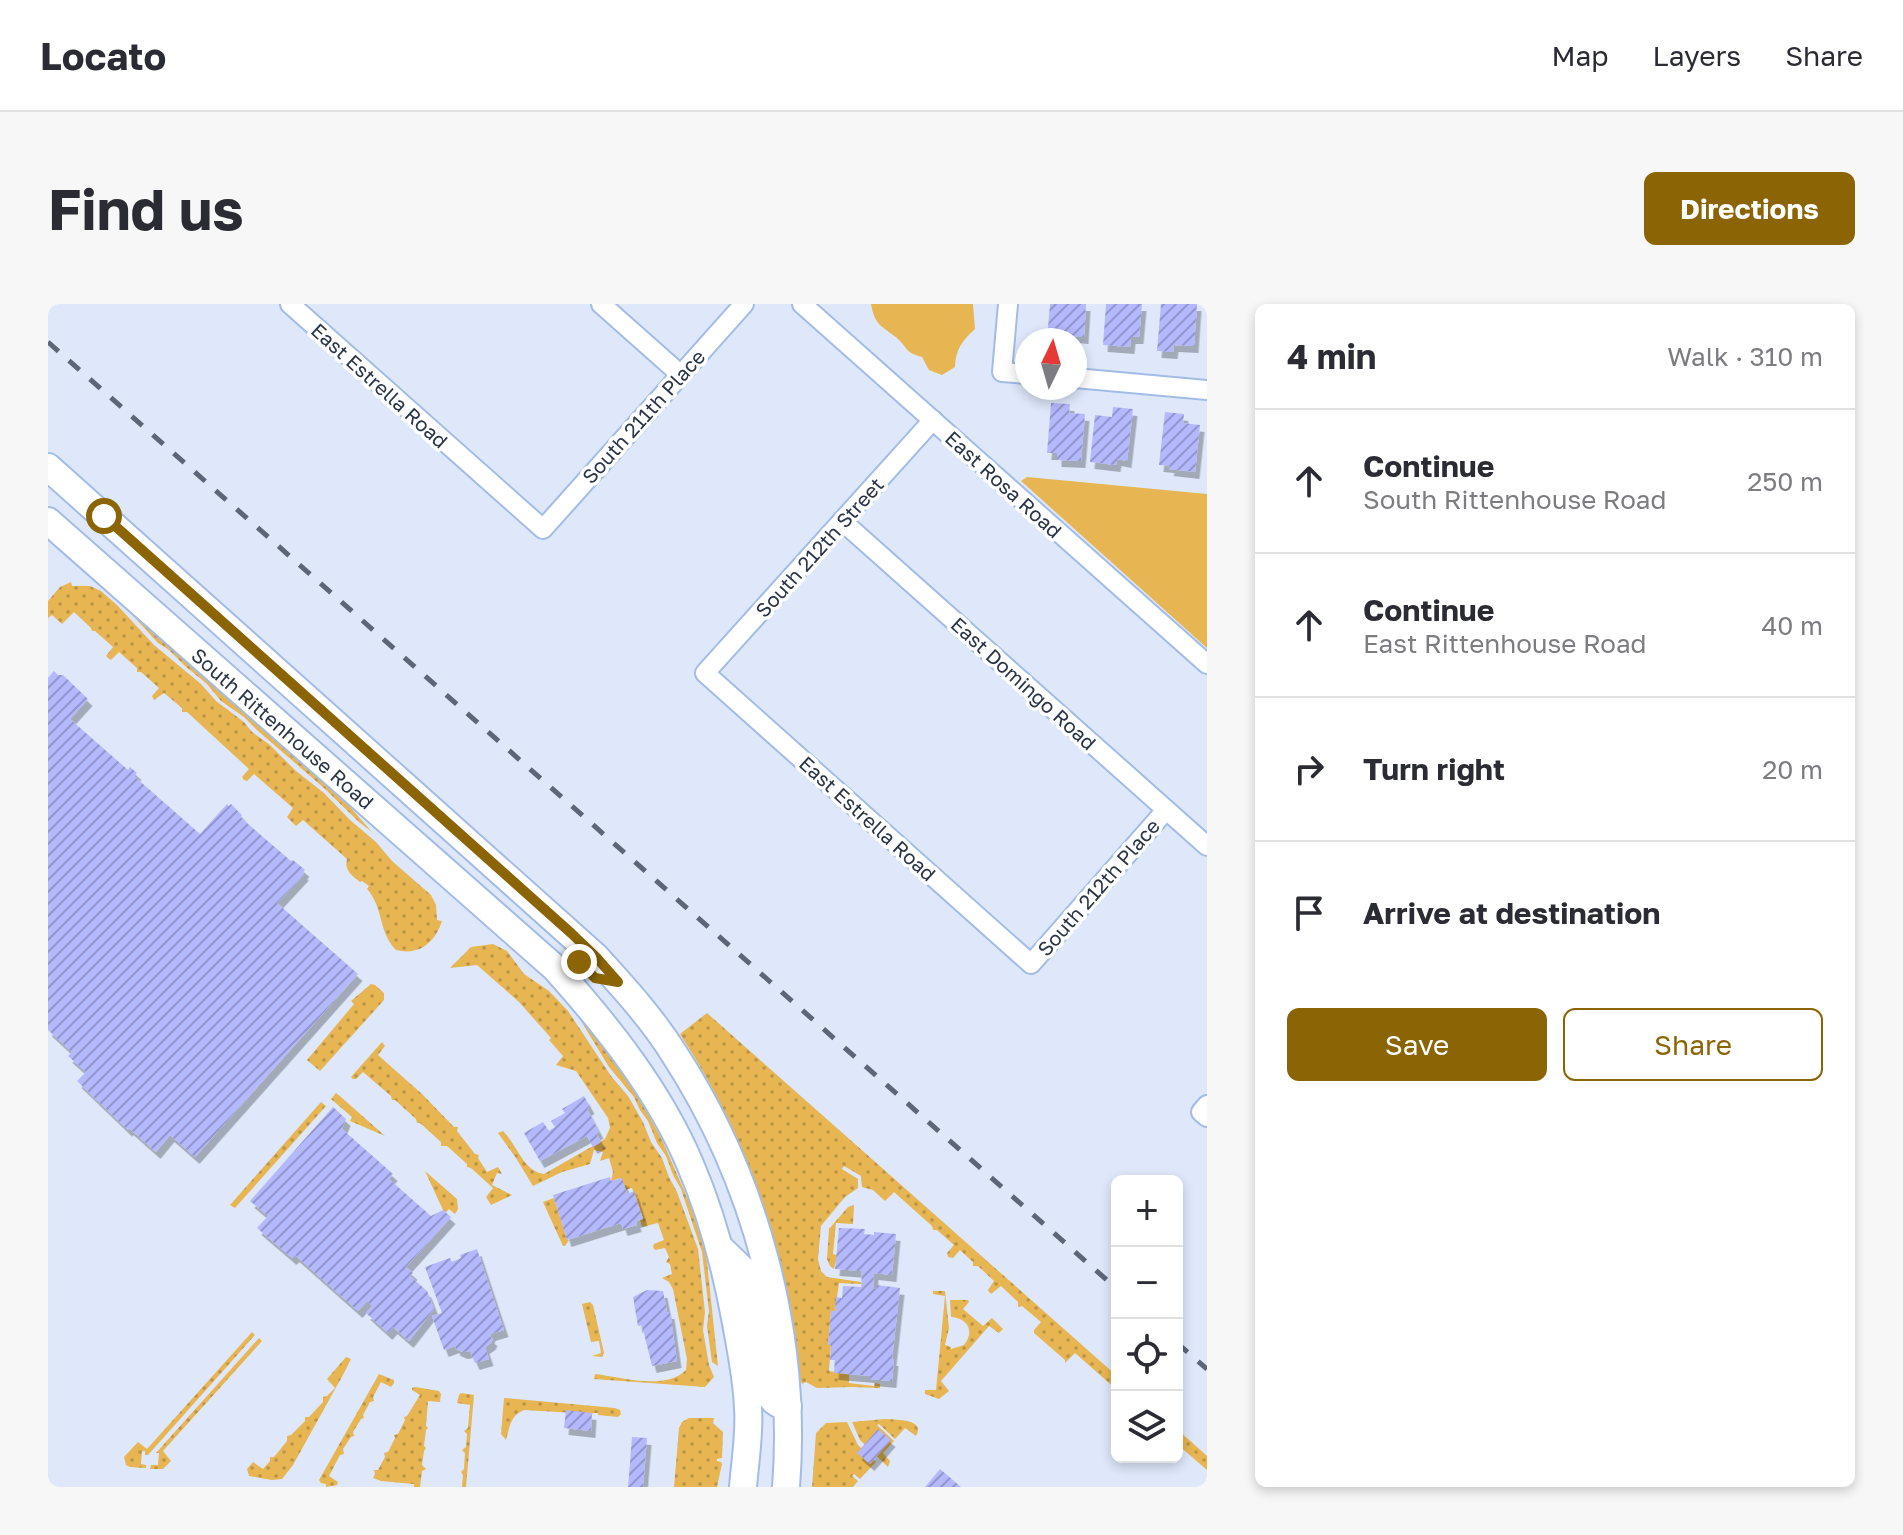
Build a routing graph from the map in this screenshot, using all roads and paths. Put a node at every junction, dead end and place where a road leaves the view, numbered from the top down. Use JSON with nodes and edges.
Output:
{"nodes":[{"id":1,"x":290,"y":304,"type":"edge"},
{"id":2,"x":601,"y":304,"type":"edge"},
{"id":3,"x":744,"y":304,"type":"edge"},
{"id":4,"x":802,"y":304,"type":"edge"},
{"id":5,"x":1008,"y":304,"type":"edge"},
{"id":6,"x":1015,"y":373,"type":"edge"},
{"id":7,"x":681,"y":375,"type":"junction"},
{"id":8,"x":1087,"y":379,"type":"edge"},
{"id":9,"x":1207,"y":390,"type":"edge"},
{"id":10,"x":933,"y":420,"type":"junction"},
{"id":11,"x":48,"y":467,"type":"edge"},
{"id":12,"x":48,"y":521,"type":"edge"},
{"id":13,"x":842,"y":521,"type":"junction"},
{"id":14,"x":543,"y":529,"type":"joint"},
{"id":15,"x":1207,"y":664,"type":"edge"},
{"id":16,"x":705,"y":673,"type":"joint"},
{"id":17,"x":1166,"y":810,"type":"junction"},
{"id":18,"x":1207,"y":846,"type":"edge"},
{"id":19,"x":483,"y":904,"type":"junction"},
{"id":20,"x":1031,"y":964,"type":"joint"},
{"id":21,"x":618,"y":982,"type":"junction"},
{"id":22,"x":720,"y":1248,"type":"junction"},
{"id":23,"x":788,"y":1406,"type":"junction"},
{"id":24,"x":743,"y":1487,"type":"edge"},
{"id":25,"x":786,"y":1487,"type":"edge"}],
"edges":[{"from":1,"to":14,"type":"street","name":"East Estrella Road"},
{"from":2,"to":7,"type":"street"},
{"from":3,"to":7,"type":"street","name":"South 211th Place"},
{"from":4,"to":10,"type":"street","name":"East Rosa Road"},
{"from":5,"to":6,"type":"street"},
{"from":7,"to":14,"type":"street","name":"South 211th Place"},
{"from":8,"to":9,"type":"street"},
{"from":10,"to":13,"type":"street","name":"South 212th Street"},
{"from":10,"to":15,"type":"street","name":"East Rosa Road"},
{"from":11,"to":21,"type":"main road","name":"South Rittenhouse Road"},
{"from":12,"to":19,"type":"main road","name":"South Rittenhouse Road"},
{"from":13,"to":16,"type":"street","name":"South 212th Street"},
{"from":13,"to":17,"type":"street","name":"East Domingo Road"},
{"from":16,"to":20,"type":"street","name":"East Estrella Road"},
{"from":17,"to":18,"type":"street","name":"East Domingo Road"},
{"from":17,"to":20,"type":"street","name":"South 212th Place"},
{"from":19,"to":21,"type":"main road"},
{"from":19,"to":22,"type":"main road","name":"South Rittenhouse Road"},
{"from":21,"to":23,"type":"main road","name":"South Rittenhouse Road"},
{"from":22,"to":23,"type":"main road"},
{"from":22,"to":24,"type":"main road","name":"South Rittenhouse Road"},
{"from":23,"to":25,"type":"main road","name":"South Rittenhouse Road"}]}
